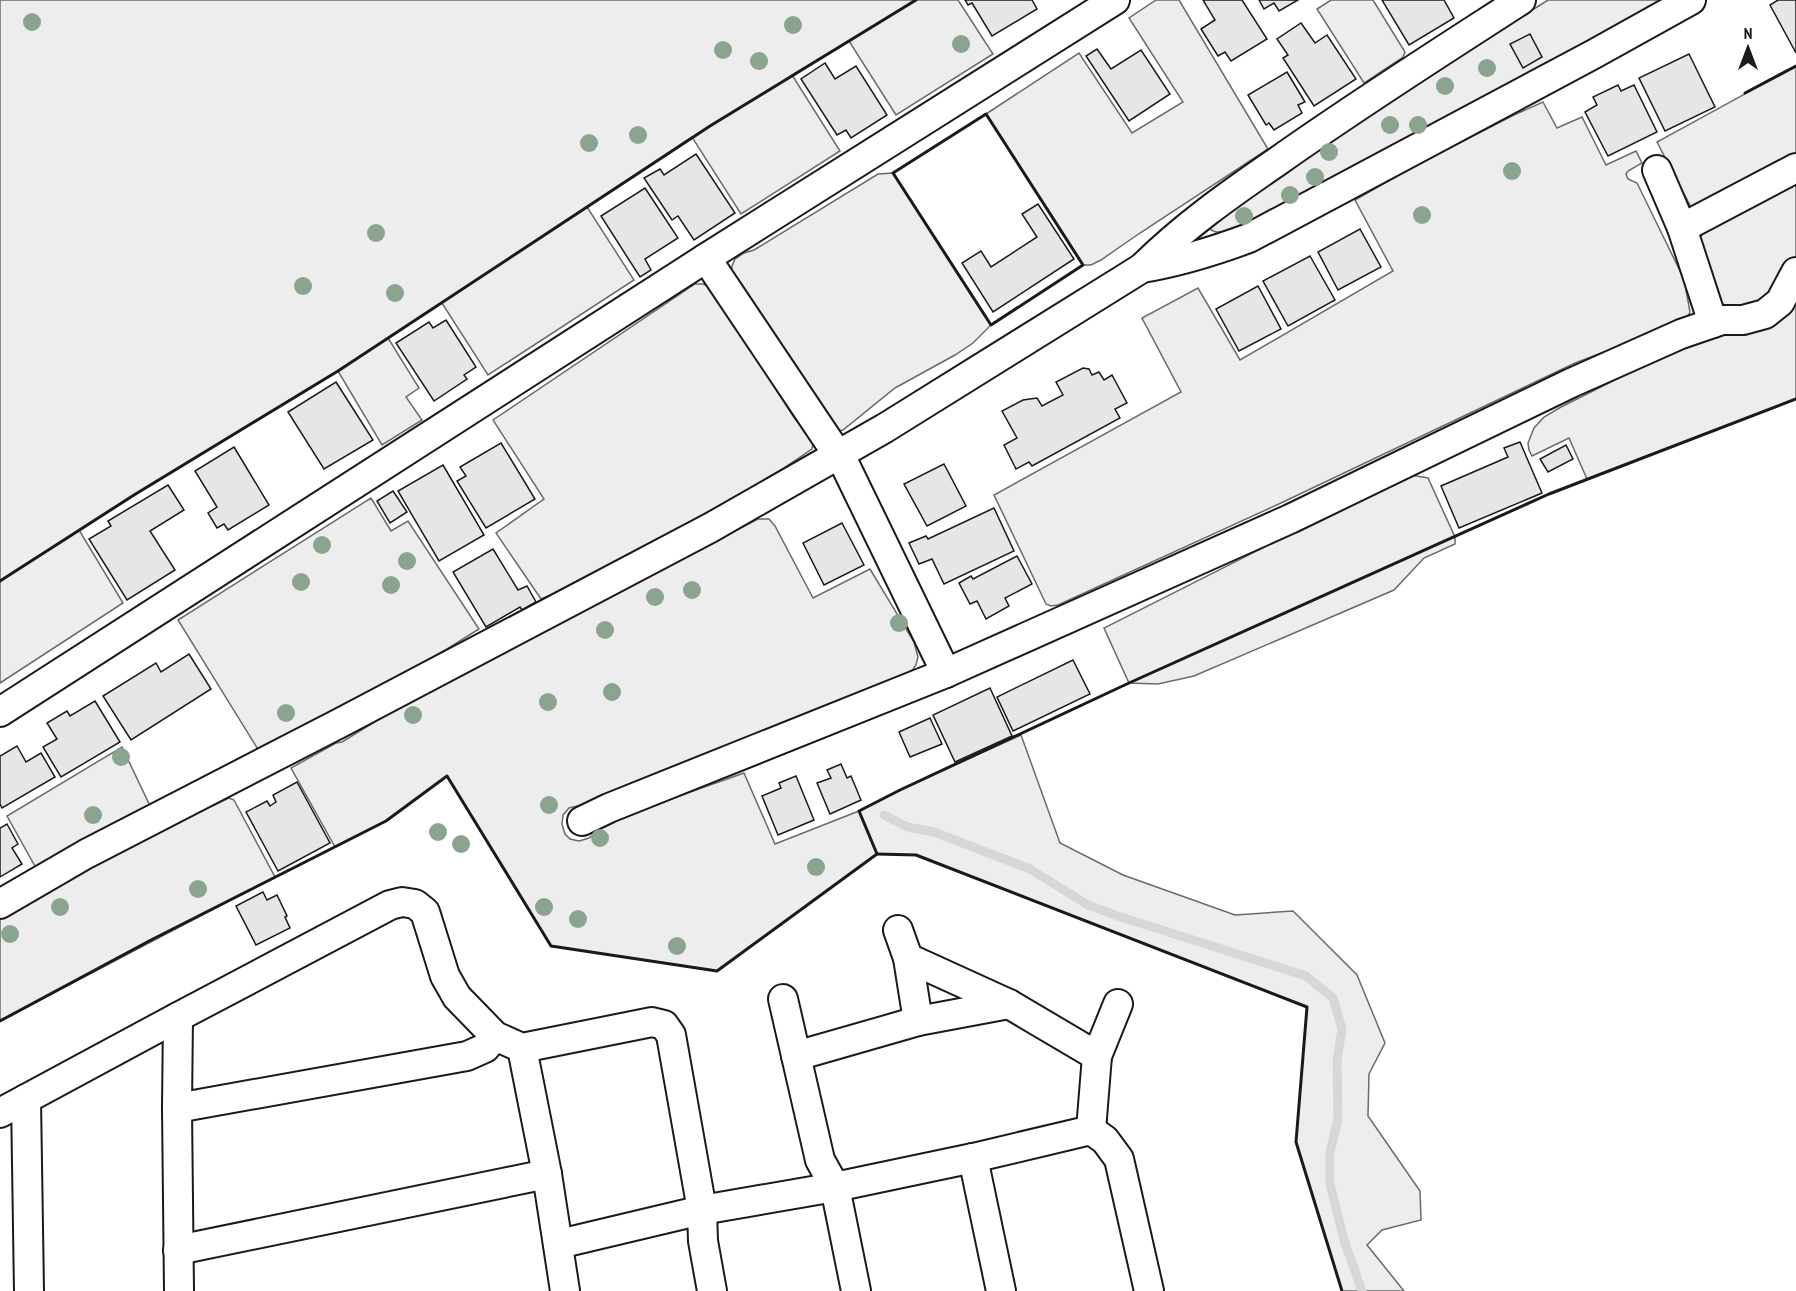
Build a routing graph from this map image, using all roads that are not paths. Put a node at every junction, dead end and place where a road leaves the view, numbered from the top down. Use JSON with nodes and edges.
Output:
{"nodes":[{"id":1,"x":1115,"y":0,"type":"edge"},
{"id":2,"x":1521,"y":0,"type":"edge"},
{"id":3,"x":1691,"y":0,"type":"edge"},
{"id":4,"x":1796,"y":168,"type":"edge"},
{"id":5,"x":1657,"y":170,"type":"dead end"},
{"id":6,"x":1683,"y":228,"type":"junction"},
{"id":7,"x":706,"y":258,"type":"junction"},
{"id":8,"x":1142,"y":268,"type":"junction"},
{"id":9,"x":1796,"y":272,"type":"edge"},
{"id":10,"x":1713,"y":322,"type":"junction"},
{"id":11,"x":838,"y":454,"type":"junction"},
{"id":12,"x":946,"y":673,"type":"junction"},
{"id":13,"x":0,"y":712,"type":"edge"},
{"id":14,"x":582,"y":821,"type":"dead end"},
{"id":15,"x":0,"y":904,"type":"edge"},
{"id":16,"x":898,"y":930,"type":"dead end"},
{"id":17,"x":908,"y":958,"type":"junction"},
{"id":18,"x":783,"y":999,"type":"dead end"},
{"id":19,"x":1009,"y":1004,"type":"junction"},
{"id":20,"x":1118,"y":1004,"type":"dead end"},
{"id":21,"x":178,"y":1017,"type":"junction"},
{"id":22,"x":918,"y":1020,"type":"junction"},
{"id":23,"x":495,"y":1036,"type":"junction"},
{"id":24,"x":522,"y":1048,"type":"junction"},
{"id":25,"x":796,"y":1056,"type":"junction"},
{"id":26,"x":1097,"y":1056,"type":"junction"},
{"id":27,"x":26,"y":1099,"type":"junction"},
{"id":28,"x":177,"y":1108,"type":"junction"},
{"id":29,"x":0,"y":1113,"type":"edge"},
{"id":30,"x":1091,"y":1130,"type":"junction"},
{"id":31,"x":973,"y":1158,"type":"junction"},
{"id":32,"x":547,"y":1174,"type":"junction"},
{"id":33,"x":835,"y":1187,"type":"junction"},
{"id":34,"x":702,"y":1210,"type":"junction"},
{"id":35,"x":559,"y":1244,"type":"junction"},
{"id":36,"x":178,"y":1250,"type":"junction"},
{"id":37,"x":30,"y":1291,"type":"edge"},
{"id":38,"x":179,"y":1291,"type":"edge"},
{"id":39,"x":566,"y":1291,"type":"edge"},
{"id":40,"x":712,"y":1291,"type":"edge"},
{"id":41,"x":856,"y":1291,"type":"edge"},
{"id":42,"x":1001,"y":1291,"type":"edge"},
{"id":43,"x":1149,"y":1291,"type":"edge"}],
"edges":[{"from":1,"to":7,"type":"street"},
{"from":2,"to":8,"type":"street"},
{"from":3,"to":8,"type":"street"},
{"from":4,"to":6,"type":"street"},
{"from":5,"to":6,"type":"street"},
{"from":6,"to":10,"type":"street"},
{"from":7,"to":11,"type":"street"},
{"from":7,"to":13,"type":"street"},
{"from":8,"to":11,"type":"street"},
{"from":9,"to":10,"type":"street"},
{"from":10,"to":12,"type":"street"},
{"from":11,"to":12,"type":"street"},
{"from":11,"to":15,"type":"street"},
{"from":12,"to":14,"type":"street"},
{"from":16,"to":17,"type":"street"},
{"from":17,"to":19,"type":"street"},
{"from":17,"to":22,"type":"street"},
{"from":18,"to":25,"type":"street"},
{"from":19,"to":22,"type":"street"},
{"from":19,"to":26,"type":"street"},
{"from":20,"to":26,"type":"street"},
{"from":21,"to":23,"type":"street"},
{"from":21,"to":27,"type":"street"},
{"from":21,"to":28,"type":"street"},
{"from":22,"to":25,"type":"street"},
{"from":23,"to":24,"type":"street"},
{"from":23,"to":28,"type":"street"},
{"from":24,"to":32,"type":"street"},
{"from":24,"to":34,"type":"street"},
{"from":25,"to":33,"type":"street"},
{"from":26,"to":30,"type":"street"},
{"from":27,"to":29,"type":"street"},
{"from":27,"to":37,"type":"street"},
{"from":28,"to":36,"type":"street"},
{"from":30,"to":31,"type":"street"},
{"from":30,"to":43,"type":"street"},
{"from":31,"to":33,"type":"street"},
{"from":31,"to":42,"type":"street"},
{"from":32,"to":35,"type":"street"},
{"from":32,"to":36,"type":"street"},
{"from":33,"to":34,"type":"street"},
{"from":33,"to":41,"type":"street"},
{"from":34,"to":35,"type":"street"},
{"from":34,"to":40,"type":"street"},
{"from":35,"to":39,"type":"street"},
{"from":36,"to":38,"type":"street"}]}
